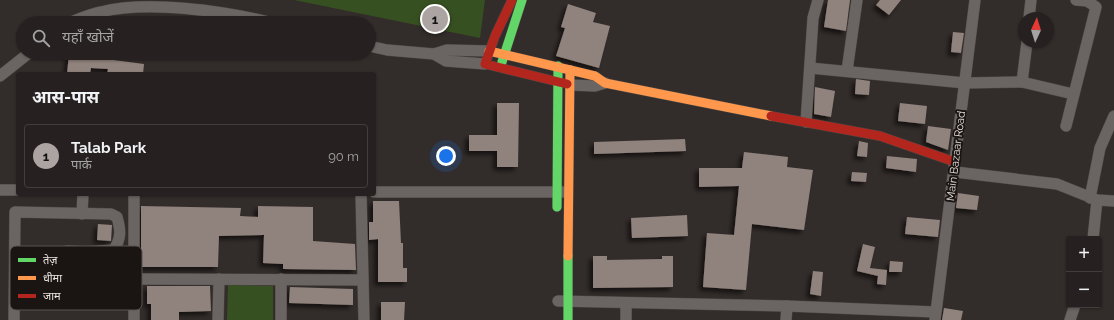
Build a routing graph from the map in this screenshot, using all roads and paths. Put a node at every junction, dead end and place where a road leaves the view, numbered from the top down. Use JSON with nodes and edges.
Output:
{"nodes":[{"id":1,"x":512,"y":0,"type":"edge"},
{"id":2,"x":522,"y":0,"type":"edge"},
{"id":3,"x":818,"y":0,"type":"edge"},
{"id":4,"x":857,"y":0,"type":"edge"},
{"id":5,"x":975,"y":0,"type":"edge"},
{"id":6,"x":1031,"y":0,"type":"edge"},
{"id":7,"x":1076,"y":0,"type":"edge"},
{"id":8,"x":136,"y":3,"type":"edge"},
{"id":9,"x":1030,"y":12,"type":"edge"},
{"id":10,"x":89,"y":16,"type":"edge"},
{"id":11,"x":234,"y":16,"type":"edge"},
{"id":12,"x":376,"y":48,"type":"edge"},
{"id":13,"x":1025,"y":48,"type":"edge"},
{"id":14,"x":489,"y":51,"type":"junction"},
{"id":15,"x":434,"y":54,"type":"junction"},
{"id":16,"x":504,"y":54,"type":"junction"},
{"id":17,"x":20,"y":60,"type":"edge"},
{"id":18,"x":485,"y":64,"type":"junction"},
{"id":19,"x":558,"y":66,"type":"junction"},
{"id":20,"x":500,"y":67,"type":"junction"},
{"id":21,"x":810,"y":68,"type":"junction"},
{"id":22,"x":570,"y":70,"type":"junction"},
{"id":23,"x":847,"y":71,"type":"junction"},
{"id":24,"x":4,"y":72,"type":"edge"},
{"id":25,"x":16,"y":74,"type":"edge"},
{"id":26,"x":558,"y":82,"type":"junction"},
{"id":27,"x":1022,"y":82,"type":"junction"},
{"id":28,"x":605,"y":83,"type":"junction"},
{"id":29,"x":965,"y":83,"type":"junction"},
{"id":30,"x":570,"y":85,"type":"junction"},
{"id":31,"x":1073,"y":94,"type":"junction"},
{"id":32,"x":1114,"y":116,"type":"edge"},
{"id":33,"x":806,"y":122,"type":"junction"},
{"id":34,"x":1066,"y":126,"type":"dead end"},
{"id":35,"x":955,"y":167,"type":"junction"},
{"id":36,"x":0,"y":190,"type":"edge"},
{"id":37,"x":16,"y":190,"type":"edge"},
{"id":38,"x":376,"y":192,"type":"edge"},
{"id":39,"x":562,"y":192,"type":"junction"},
{"id":40,"x":82,"y":196,"type":"edge"},
{"id":41,"x":134,"y":196,"type":"edge"},
{"id":42,"x":361,"y":196,"type":"edge"},
{"id":43,"x":1094,"y":199,"type":"junction"},
{"id":44,"x":1114,"y":201,"type":"edge"},
{"id":45,"x":82,"y":214,"type":"junction"},
{"id":46,"x":558,"y":220,"type":"dead end"},
{"id":47,"x":1093,"y":236,"type":"edge"},
{"id":48,"x":15,"y":246,"type":"edge"},
{"id":49,"x":117,"y":246,"type":"edge"},
{"id":50,"x":134,"y":246,"type":"edge"},
{"id":51,"x":142,"y":278,"type":"edge"},
{"id":52,"x":219,"y":279,"type":"junction"},
{"id":53,"x":281,"y":279,"type":"junction"},
{"id":54,"x":363,"y":280,"type":"junction"},
{"id":55,"x":560,"y":301,"type":"junction"},
{"id":56,"x":626,"y":303,"type":"junction"},
{"id":57,"x":786,"y":306,"type":"junction"},
{"id":58,"x":1074,"y":308,"type":"edge"},
{"id":59,"x":14,"y":310,"type":"edge"},
{"id":60,"x":935,"y":316,"type":"edge"},
{"id":61,"x":14,"y":320,"type":"edge"},
{"id":62,"x":218,"y":320,"type":"edge"},
{"id":63,"x":280,"y":320,"type":"edge"},
{"id":64,"x":364,"y":320,"type":"edge"},
{"id":65,"x":568,"y":320,"type":"edge"},
{"id":66,"x":626,"y":320,"type":"edge"},
{"id":67,"x":786,"y":320,"type":"edge"},
{"id":68,"x":1070,"y":320,"type":"edge"}],
"edges":[{"from":1,"to":14,"type":"street"},
{"from":2,"to":16,"type":"street"},
{"from":3,"to":21,"type":"street"},
{"from":4,"to":23,"type":"street"},
{"from":5,"to":29,"type":"street","name":"Main Bazaar Road"},
{"from":6,"to":9,"type":"street"},
{"from":7,"to":31,"type":"street"},
{"from":8,"to":10,"type":"street"},
{"from":8,"to":11,"type":"street"},
{"from":12,"to":15,"type":"street"},
{"from":13,"to":27,"type":"street"},
{"from":14,"to":15,"type":"street"},
{"from":14,"to":16,"type":"street"},
{"from":14,"to":18,"type":"street"},
{"from":15,"to":18,"type":"street"},
{"from":16,"to":19,"type":"street"},
{"from":16,"to":20,"type":"street"},
{"from":17,"to":24,"type":"street"},
{"from":18,"to":20,"type":"street"},
{"from":19,"to":22,"type":"street"},
{"from":19,"to":26,"type":"street"},
{"from":20,"to":26,"type":"street"},
{"from":21,"to":23,"type":"street"},
{"from":21,"to":33,"type":"street"},
{"from":22,"to":28,"type":"street"},
{"from":22,"to":30,"type":"street"},
{"from":23,"to":29,"type":"street"},
{"from":24,"to":25,"type":"street"},
{"from":26,"to":30,"type":"street"},
{"from":26,"to":39,"type":"street"},
{"from":27,"to":29,"type":"street"},
{"from":27,"to":31,"type":"street"},
{"from":28,"to":30,"type":"street"},
{"from":28,"to":33,"type":"street"},
{"from":29,"to":35,"type":"street","name":"Main Bazaar Road"},
{"from":30,"to":39,"type":"street"},
{"from":31,"to":34,"type":"street"},
{"from":32,"to":43,"type":"street"},
{"from":33,"to":35,"type":"street"},
{"from":35,"to":43,"type":"street"},
{"from":35,"to":60,"type":"street","name":"Main Bazaar Road"},
{"from":36,"to":37,"type":"street"},
{"from":38,"to":39,"type":"street"},
{"from":39,"to":46,"type":"street"},
{"from":39,"to":55,"type":"street"},
{"from":40,"to":45,"type":"street"},
{"from":41,"to":50,"type":"street"},
{"from":42,"to":54,"type":"street"},
{"from":43,"to":44,"type":"street"},
{"from":43,"to":47,"type":"street"},
{"from":45,"to":48,"type":"street"},
{"from":45,"to":49,"type":"street"},
{"from":51,"to":52,"type":"street"},
{"from":52,"to":53,"type":"street"},
{"from":52,"to":62,"type":"street"},
{"from":53,"to":54,"type":"street"},
{"from":53,"to":63,"type":"street"},
{"from":54,"to":64,"type":"street"},
{"from":55,"to":56,"type":"street","name":"Main Bazaar Road"},
{"from":55,"to":65,"type":"street"},
{"from":56,"to":57,"type":"street","name":"Main Bazaar Road"},
{"from":56,"to":66,"type":"street"},
{"from":57,"to":60,"type":"street","name":"Main Bazaar Road"},
{"from":57,"to":67,"type":"street"},
{"from":58,"to":68,"type":"street"},
{"from":59,"to":61,"type":"street"}]}
